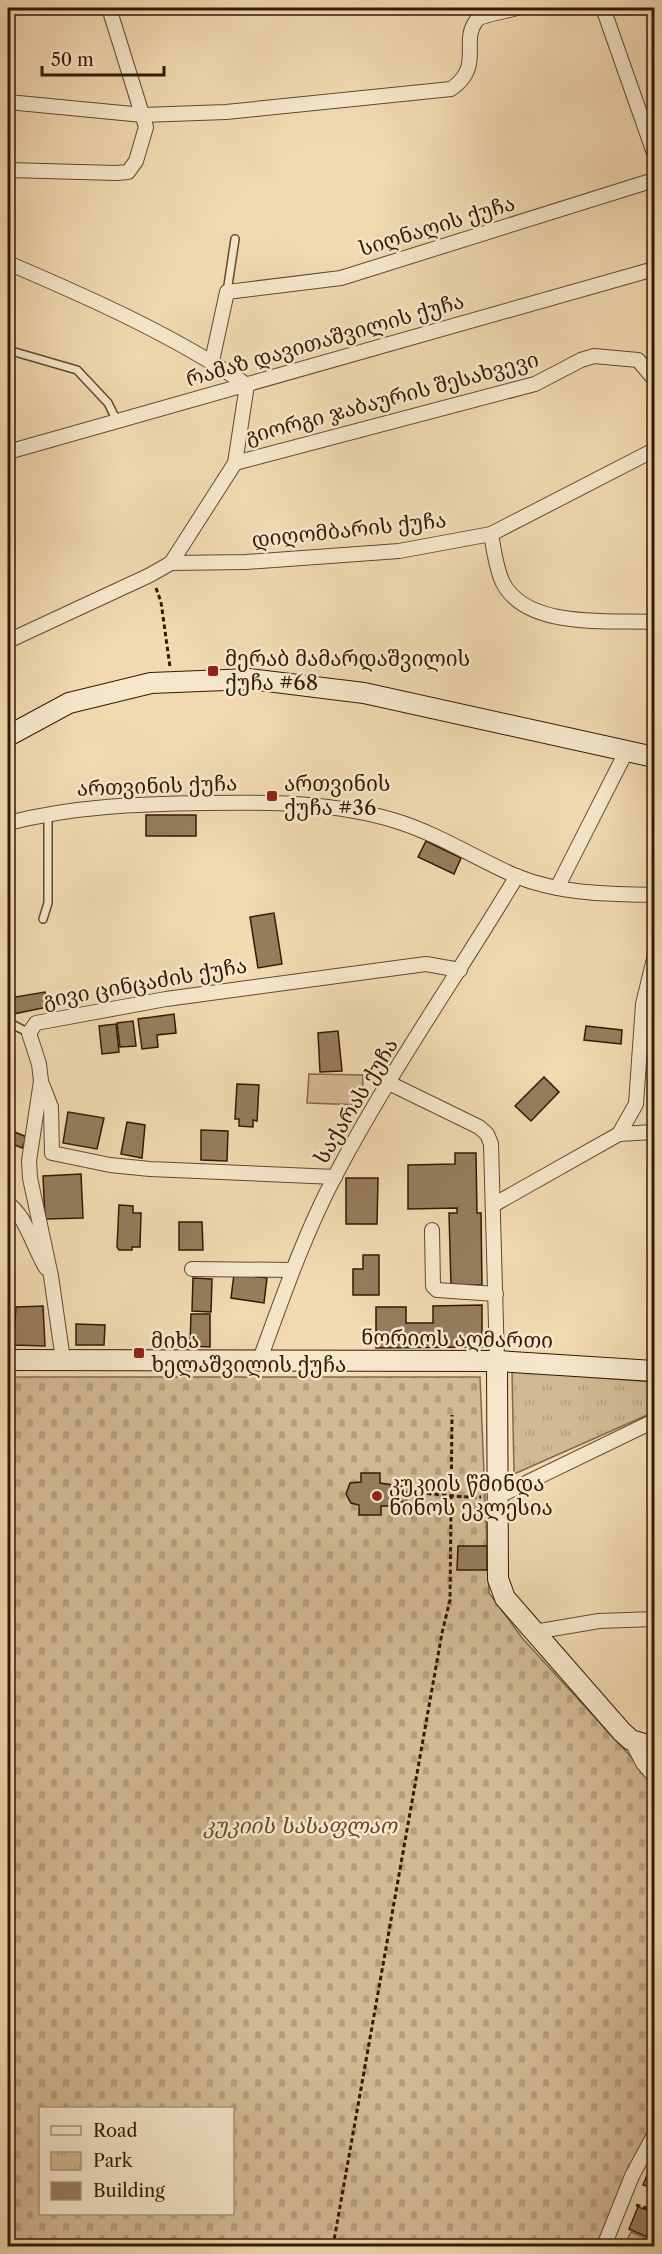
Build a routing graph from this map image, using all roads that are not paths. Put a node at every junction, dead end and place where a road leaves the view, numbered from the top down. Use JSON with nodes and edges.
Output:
{"nodes":[{"id":1,"x":109,"y":8,"type":"edge"},
{"id":2,"x":517,"y":8,"type":"edge"},
{"id":3,"x":603,"y":8,"type":"edge"},
{"id":4,"x":8,"y":102,"type":"edge"},
{"id":5,"x":143,"y":115,"type":"junction"},
{"id":6,"x":654,"y":153,"type":"edge"},
{"id":7,"x":8,"y":170,"type":"edge"},
{"id":8,"x":654,"y":180,"type":"edge"},
{"id":9,"x":235,"y":239,"type":"dead end"},
{"id":10,"x":8,"y":263,"type":"edge"},
{"id":11,"x":654,"y":269,"type":"edge"},
{"id":12,"x":227,"y":292,"type":"junction"},
{"id":13,"x":8,"y":350,"type":"edge"},
{"id":14,"x":212,"y":361,"type":"junction"},
{"id":15,"x":654,"y":379,"type":"edge"},
{"id":16,"x":248,"y":385,"type":"junction"},
{"id":17,"x":116,"y":419,"type":"junction"},
{"id":18,"x":654,"y":450,"type":"edge"},
{"id":19,"x":8,"y":452,"type":"edge"},
{"id":20,"x":236,"y":463,"type":"junction"},
{"id":21,"x":491,"y":534,"type":"junction"},
{"id":22,"x":171,"y":563,"type":"junction"},
{"id":23,"x":652,"y":622,"type":"dead end"},
{"id":24,"x":8,"y":641,"type":"edge"},
{"id":25,"x":8,"y":736,"type":"edge"},
{"id":26,"x":626,"y":752,"type":"junction"},
{"id":27,"x":654,"y":757,"type":"edge"},
{"id":28,"x":48,"y":813,"type":"junction"},
{"id":29,"x":8,"y":823,"type":"edge"},
{"id":30,"x":517,"y":876,"type":"junction"},
{"id":31,"x":557,"y":888,"type":"junction"},
{"id":32,"x":654,"y":896,"type":"edge"},
{"id":33,"x":44,"y":919,"type":"dead end"},
{"id":34,"x":654,"y":959,"type":"edge"},
{"id":35,"x":460,"y":970,"type":"junction"},
{"id":36,"x":8,"y":1022,"type":"edge"},
{"id":37,"x":29,"y":1033,"type":"junction"},
{"id":38,"x":41,"y":1081,"type":"junction"},
{"id":39,"x":389,"y":1083,"type":"junction"},
{"id":40,"x":653,"y":1131,"type":"edge"},
{"id":41,"x":619,"y":1134,"type":"junction"},
{"id":42,"x":335,"y":1177,"type":"junction"},
{"id":43,"x":8,"y":1204,"type":"edge"},
{"id":44,"x":495,"y":1204,"type":"junction"},
{"id":45,"x":432,"y":1230,"type":"dead end"},
{"id":46,"x":192,"y":1269,"type":"dead end"},
{"id":47,"x":292,"y":1270,"type":"junction"},
{"id":48,"x":51,"y":1276,"type":"junction"},
{"id":49,"x":496,"y":1294,"type":"junction"},
{"id":50,"x":8,"y":1360,"type":"edge"},
{"id":51,"x":63,"y":1360,"type":"junction"},
{"id":52,"x":497,"y":1361,"type":"junction"},
{"id":53,"x":259,"y":1362,"type":"junction"},
{"id":54,"x":654,"y":1371,"type":"edge"},
{"id":55,"x":654,"y":1421,"type":"edge"},
{"id":56,"x":497,"y":1497,"type":"junction"},
{"id":57,"x":654,"y":1619,"type":"edge"},
{"id":58,"x":534,"y":1632,"type":"junction"},
{"id":59,"x":631,"y":1740,"type":"junction"},
{"id":60,"x":654,"y":1747,"type":"edge"},
{"id":61,"x":654,"y":1776,"type":"edge"},
{"id":62,"x":654,"y":2135,"type":"edge"},
{"id":63,"x":604,"y":2247,"type":"edge"}],
"edges":[{"from":1,"to":5,"type":"street"},
{"from":2,"to":5,"type":"street"},
{"from":3,"to":6,"type":"street"},
{"from":4,"to":5,"type":"street"},
{"from":5,"to":7,"type":"street"},
{"from":8,"to":12,"type":"street","name":"სიღნაღის ქუჩა"},
{"from":9,"to":12,"type":"lane"},
{"from":10,"to":14,"type":"street"},
{"from":11,"to":16,"type":"street","name":"რამაზ დავითაშვილის ქუჩა"},
{"from":12,"to":14,"type":"street"},
{"from":13,"to":17,"type":"lane"},
{"from":14,"to":16,"type":"street"},
{"from":15,"to":20,"type":"street","name":"გიორგი ჯაბაურის შესახვევი"},
{"from":16,"to":17,"type":"street","name":"რამაზ დავითაშვილის ქუჩა"},
{"from":16,"to":20,"type":"street"},
{"from":17,"to":19,"type":"street","name":"რამაზ დავითაშვილის ქუჩა"},
{"from":18,"to":21,"type":"street","name":"დიღომბარის ქუჩა"},
{"from":20,"to":22,"type":"street"},
{"from":21,"to":22,"type":"street","name":"დიღომბარის ქუჩა"},
{"from":21,"to":23,"type":"street"},
{"from":22,"to":24,"type":"street"},
{"from":25,"to":26,"type":"street"},
{"from":26,"to":27,"type":"street"},
{"from":26,"to":31,"type":"street"},
{"from":28,"to":29,"type":"street","name":"ართვინის ქუჩა"},
{"from":28,"to":30,"type":"street","name":"ართვინის ქუჩა"},
{"from":28,"to":33,"type":"lane"},
{"from":30,"to":31,"type":"street","name":"ართვინის ქუჩა"},
{"from":30,"to":35,"type":"street","name":"საქარას ქუჩა"},
{"from":31,"to":32,"type":"street","name":"ართვინის ქუჩა"},
{"from":34,"to":41,"type":"street"},
{"from":35,"to":37,"type":"street","name":"გივი ცინცაძის ქუჩა"},
{"from":35,"to":39,"type":"street","name":"საქარას ქუჩა"},
{"from":36,"to":37,"type":"lane"},
{"from":37,"to":38,"type":"street","name":"გივი ცინცაძის ქუჩა"},
{"from":38,"to":42,"type":"street"},
{"from":38,"to":48,"type":"street","name":"გივი ცინცაძის ქუჩა"},
{"from":39,"to":42,"type":"street","name":"საქარას ქუჩა"},
{"from":39,"to":44,"type":"street"},
{"from":40,"to":41,"type":"street"},
{"from":41,"to":44,"type":"street"},
{"from":42,"to":47,"type":"street","name":"საქარას ქუჩა"},
{"from":43,"to":48,"type":"street"},
{"from":44,"to":49,"type":"street"},
{"from":45,"to":49,"type":"street"},
{"from":46,"to":47,"type":"street"},
{"from":47,"to":53,"type":"street","name":"საქარას ქუჩა"},
{"from":48,"to":51,"type":"street","name":"გივი ცინცაძის ქუჩა"},
{"from":49,"to":52,"type":"street"},
{"from":50,"to":51,"type":"street","name":"ნორიოს აღმართი"},
{"from":51,"to":53,"type":"street","name":"ნორიოს აღმართი"},
{"from":52,"to":53,"type":"street","name":"ნორიოს აღმართი"},
{"from":52,"to":54,"type":"street","name":"ნორიოს აღმართი"},
{"from":52,"to":56,"type":"street"},
{"from":55,"to":56,"type":"street"},
{"from":56,"to":58,"type":"street"},
{"from":57,"to":58,"type":"street"},
{"from":58,"to":59,"type":"street"},
{"from":59,"to":60,"type":"street"},
{"from":59,"to":61,"type":"street"},
{"from":62,"to":63,"type":"street"}]}
